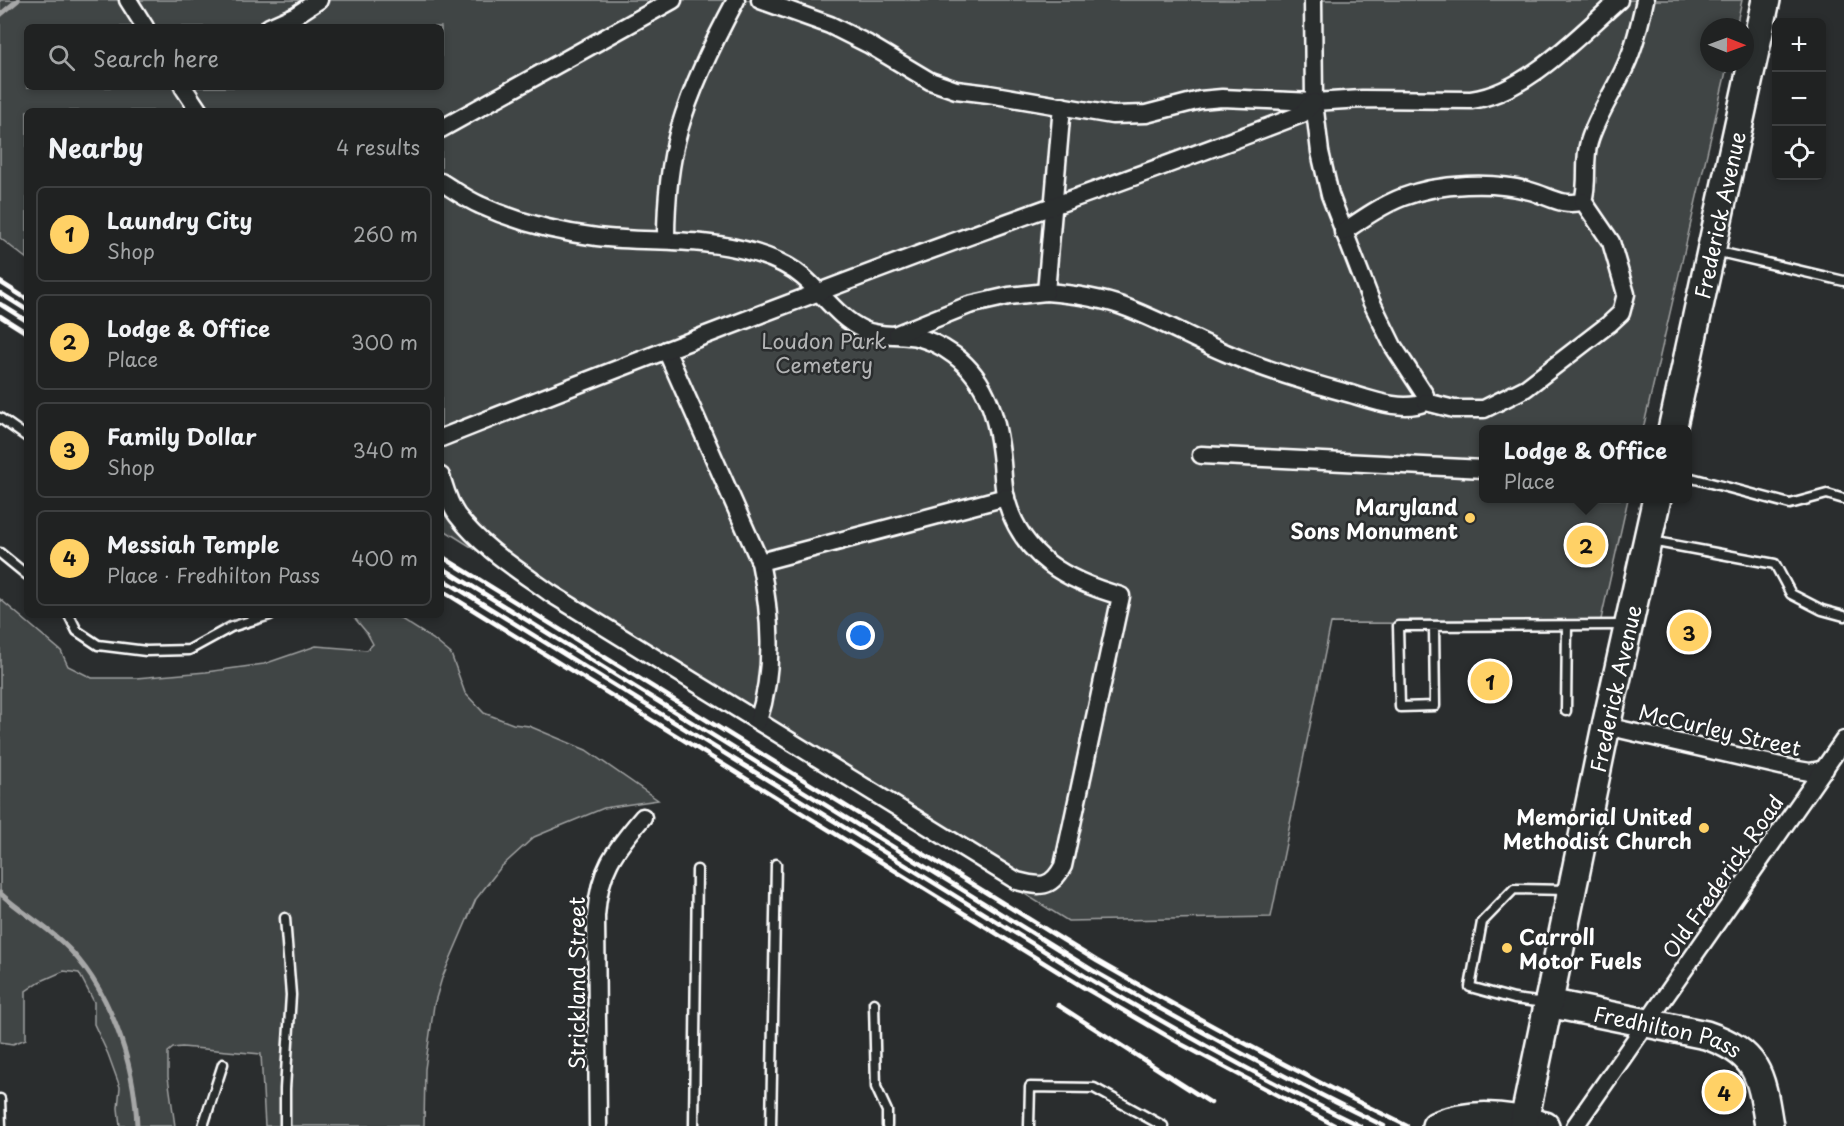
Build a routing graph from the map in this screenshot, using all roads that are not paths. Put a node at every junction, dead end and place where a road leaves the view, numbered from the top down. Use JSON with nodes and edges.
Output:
{"nodes":[{"id":1,"x":128,"y":0,"type":"edge"},
{"id":2,"x":319,"y":0,"type":"edge"},
{"id":3,"x":673,"y":0,"type":"edge"},
{"id":4,"x":736,"y":0,"type":"edge"},
{"id":5,"x":760,"y":0,"type":"edge"},
{"id":6,"x":1313,"y":0,"type":"edge"},
{"id":7,"x":1619,"y":0,"type":"edge"},
{"id":8,"x":1645,"y":0,"type":"edge"},
{"id":9,"x":1766,"y":0,"type":"edge"},
{"id":10,"x":143,"y":24,"type":"edge"},
{"id":11,"x":276,"y":24,"type":"edge"},
{"id":12,"x":185,"y":90,"type":"edge"},
{"id":13,"x":1314,"y":102,"type":"junction"},
{"id":14,"x":1062,"y":106,"type":"junction"},
{"id":15,"x":197,"y":108,"type":"edge"},
{"id":16,"x":444,"y":127,"type":"edge"},
{"id":17,"x":444,"y":184,"type":"edge"},
{"id":18,"x":1583,"y":201,"type":"junction"},
{"id":19,"x":1054,"y":205,"type":"junction"},
{"id":20,"x":1343,"y":232,"type":"junction"},
{"id":21,"x":666,"y":239,"type":"junction"},
{"id":22,"x":1711,"y":250,"type":"junction"},
{"id":23,"x":1844,"y":281,"type":"edge"},
{"id":24,"x":819,"y":292,"type":"junction"},
{"id":25,"x":1046,"y":292,"type":"junction"},
{"id":26,"x":893,"y":335,"type":"junction"},
{"id":27,"x":666,"y":350,"type":"junction"},
{"id":28,"x":1426,"y":402,"type":"junction"},
{"id":29,"x":0,"y":418,"type":"edge"},
{"id":30,"x":1673,"y":425,"type":"edge"},
{"id":31,"x":24,"y":434,"type":"edge"},
{"id":32,"x":444,"y":437,"type":"edge"},
{"id":33,"x":1201,"y":454,"type":"dead end"},
{"id":34,"x":1479,"y":469,"type":"edge"},
{"id":35,"x":1692,"y":478,"type":"edge"},
{"id":36,"x":444,"y":484,"type":"edge"},
{"id":37,"x":1006,"y":497,"type":"junction"},
{"id":38,"x":1844,"y":499,"type":"edge"},
{"id":39,"x":1656,"y":503,"type":"edge"},
{"id":40,"x":1647,"y":540,"type":"junction"},
{"id":41,"x":0,"y":553,"type":"edge"},
{"id":42,"x":760,"y":562,"type":"junction"},
{"id":43,"x":24,"y":573,"type":"edge"},
{"id":44,"x":1844,"y":616,"type":"edge"},
{"id":45,"x":70,"y":618,"type":"edge"},
{"id":46,"x":260,"y":618,"type":"edge"},
{"id":47,"x":1628,"y":625,"type":"junction"},
{"id":48,"x":1434,"y":626,"type":"junction"},
{"id":49,"x":1567,"y":626,"type":"junction"},
{"id":50,"x":1566,"y":711,"type":"dead end"},
{"id":51,"x":758,"y":721,"type":"junction"},
{"id":52,"x":1606,"y":726,"type":"junction"},
{"id":53,"x":1844,"y":740,"type":"edge"},
{"id":54,"x":1833,"y":766,"type":"edge"},
{"id":55,"x":643,"y":817,"type":"dead end"},
{"id":56,"x":776,"y":864,"type":"dead end"},
{"id":57,"x":697,"y":870,"type":"dead end"},
{"id":58,"x":1572,"y":890,"type":"junction"},
{"id":59,"x":285,"y":918,"type":"dead end"},
{"id":60,"x":874,"y":1003,"type":"dead end"},
{"id":61,"x":1548,"y":1003,"type":"junction"},
{"id":62,"x":1647,"y":1023,"type":"junction"},
{"id":63,"x":223,"y":1064,"type":"dead end"},
{"id":64,"x":0,"y":1099,"type":"edge"},
{"id":65,"x":1531,"y":1124,"type":"edge"},
{"id":66,"x":1438,"y":1125,"type":"edge"},
{"id":67,"x":1,"y":1126,"type":"edge"},
{"id":68,"x":203,"y":1126,"type":"edge"},
{"id":69,"x":285,"y":1126,"type":"edge"},
{"id":70,"x":598,"y":1126,"type":"edge"},
{"id":71,"x":694,"y":1126,"type":"edge"},
{"id":72,"x":771,"y":1126,"type":"edge"},
{"id":73,"x":887,"y":1126,"type":"edge"},
{"id":74,"x":1029,"y":1126,"type":"edge"},
{"id":75,"x":1163,"y":1126,"type":"edge"},
{"id":76,"x":1575,"y":1126,"type":"edge"},
{"id":77,"x":1769,"y":1126,"type":"edge"}],
"edges":[{"from":1,"to":10,"type":"street"},
{"from":2,"to":11,"type":"street"},
{"from":3,"to":16,"type":"street"},
{"from":4,"to":21,"type":"street"},
{"from":5,"to":14,"type":"street"},
{"from":6,"to":13,"type":"street"},
{"from":7,"to":13,"type":"street"},
{"from":8,"to":18,"type":"street"},
{"from":9,"to":22,"type":"main road","name":"Frederick Avenue"},
{"from":12,"to":15,"type":"street"},
{"from":13,"to":14,"type":"street"},
{"from":13,"to":19,"type":"street"},
{"from":13,"to":20,"type":"street"},
{"from":14,"to":19,"type":"street"},
{"from":17,"to":21,"type":"street"},
{"from":18,"to":20,"type":"street"},
{"from":18,"to":28,"type":"street"},
{"from":19,"to":24,"type":"street"},
{"from":19,"to":25,"type":"street"},
{"from":20,"to":28,"type":"street"},
{"from":21,"to":24,"type":"street"},
{"from":22,"to":23,"type":"lane"},
{"from":22,"to":30,"type":"main road","name":"Frederick Avenue"},
{"from":24,"to":26,"type":"street"},
{"from":24,"to":27,"type":"street"},
{"from":25,"to":26,"type":"street"},
{"from":25,"to":28,"type":"street"},
{"from":26,"to":37,"type":"street"},
{"from":27,"to":32,"type":"street"},
{"from":27,"to":42,"type":"street"},
{"from":29,"to":31,"type":"lane"},
{"from":33,"to":34,"type":"street"},
{"from":35,"to":38,"type":"lane"},
{"from":36,"to":51,"type":"street"},
{"from":37,"to":42,"type":"street"},
{"from":37,"to":51,"type":"street"},
{"from":39,"to":40,"type":"main road","name":"Frederick Avenue"},
{"from":40,"to":44,"type":"lane"},
{"from":40,"to":47,"type":"main road","name":"Frederick Avenue"},
{"from":41,"to":43,"type":"lane"},
{"from":42,"to":51,"type":"street"},
{"from":45,"to":46,"type":"lane"},
{"from":47,"to":49,"type":"lane"},
{"from":47,"to":52,"type":"main road","name":"Frederick Avenue"},
{"from":48,"to":48,"type":"lane"},
{"from":48,"to":49,"type":"lane"},
{"from":49,"to":50,"type":"lane"},
{"from":52,"to":54,"type":"street","name":"McCurley Street"},
{"from":52,"to":58,"type":"main road","name":"Frederick Avenue"},
{"from":53,"to":54,"type":"street","name":"Old Frederick Road"},
{"from":54,"to":62,"type":"street","name":"Old Frederick Road"},
{"from":55,"to":70,"type":"street","name":"Strickland Street"},
{"from":56,"to":72,"type":"lane"},
{"from":57,"to":71,"type":"lane"},
{"from":58,"to":61,"type":"main road","name":"Frederick Avenue"},
{"from":58,"to":61,"type":"lane"},
{"from":59,"to":69,"type":"lane"},
{"from":60,"to":73,"type":"lane"},
{"from":61,"to":62,"type":"main road","name":"Fredhilton Pass"},
{"from":61,"to":65,"type":"main road","name":"Frederick Avenue"},
{"from":62,"to":76,"type":"street","name":"Old Frederick Road"},
{"from":62,"to":77,"type":"main road","name":"Fredhilton Pass"},
{"from":63,"to":68,"type":"lane"},
{"from":64,"to":67,"type":"lane"},
{"from":65,"to":66,"type":"main road"},
{"from":74,"to":75,"type":"lane"}]}
